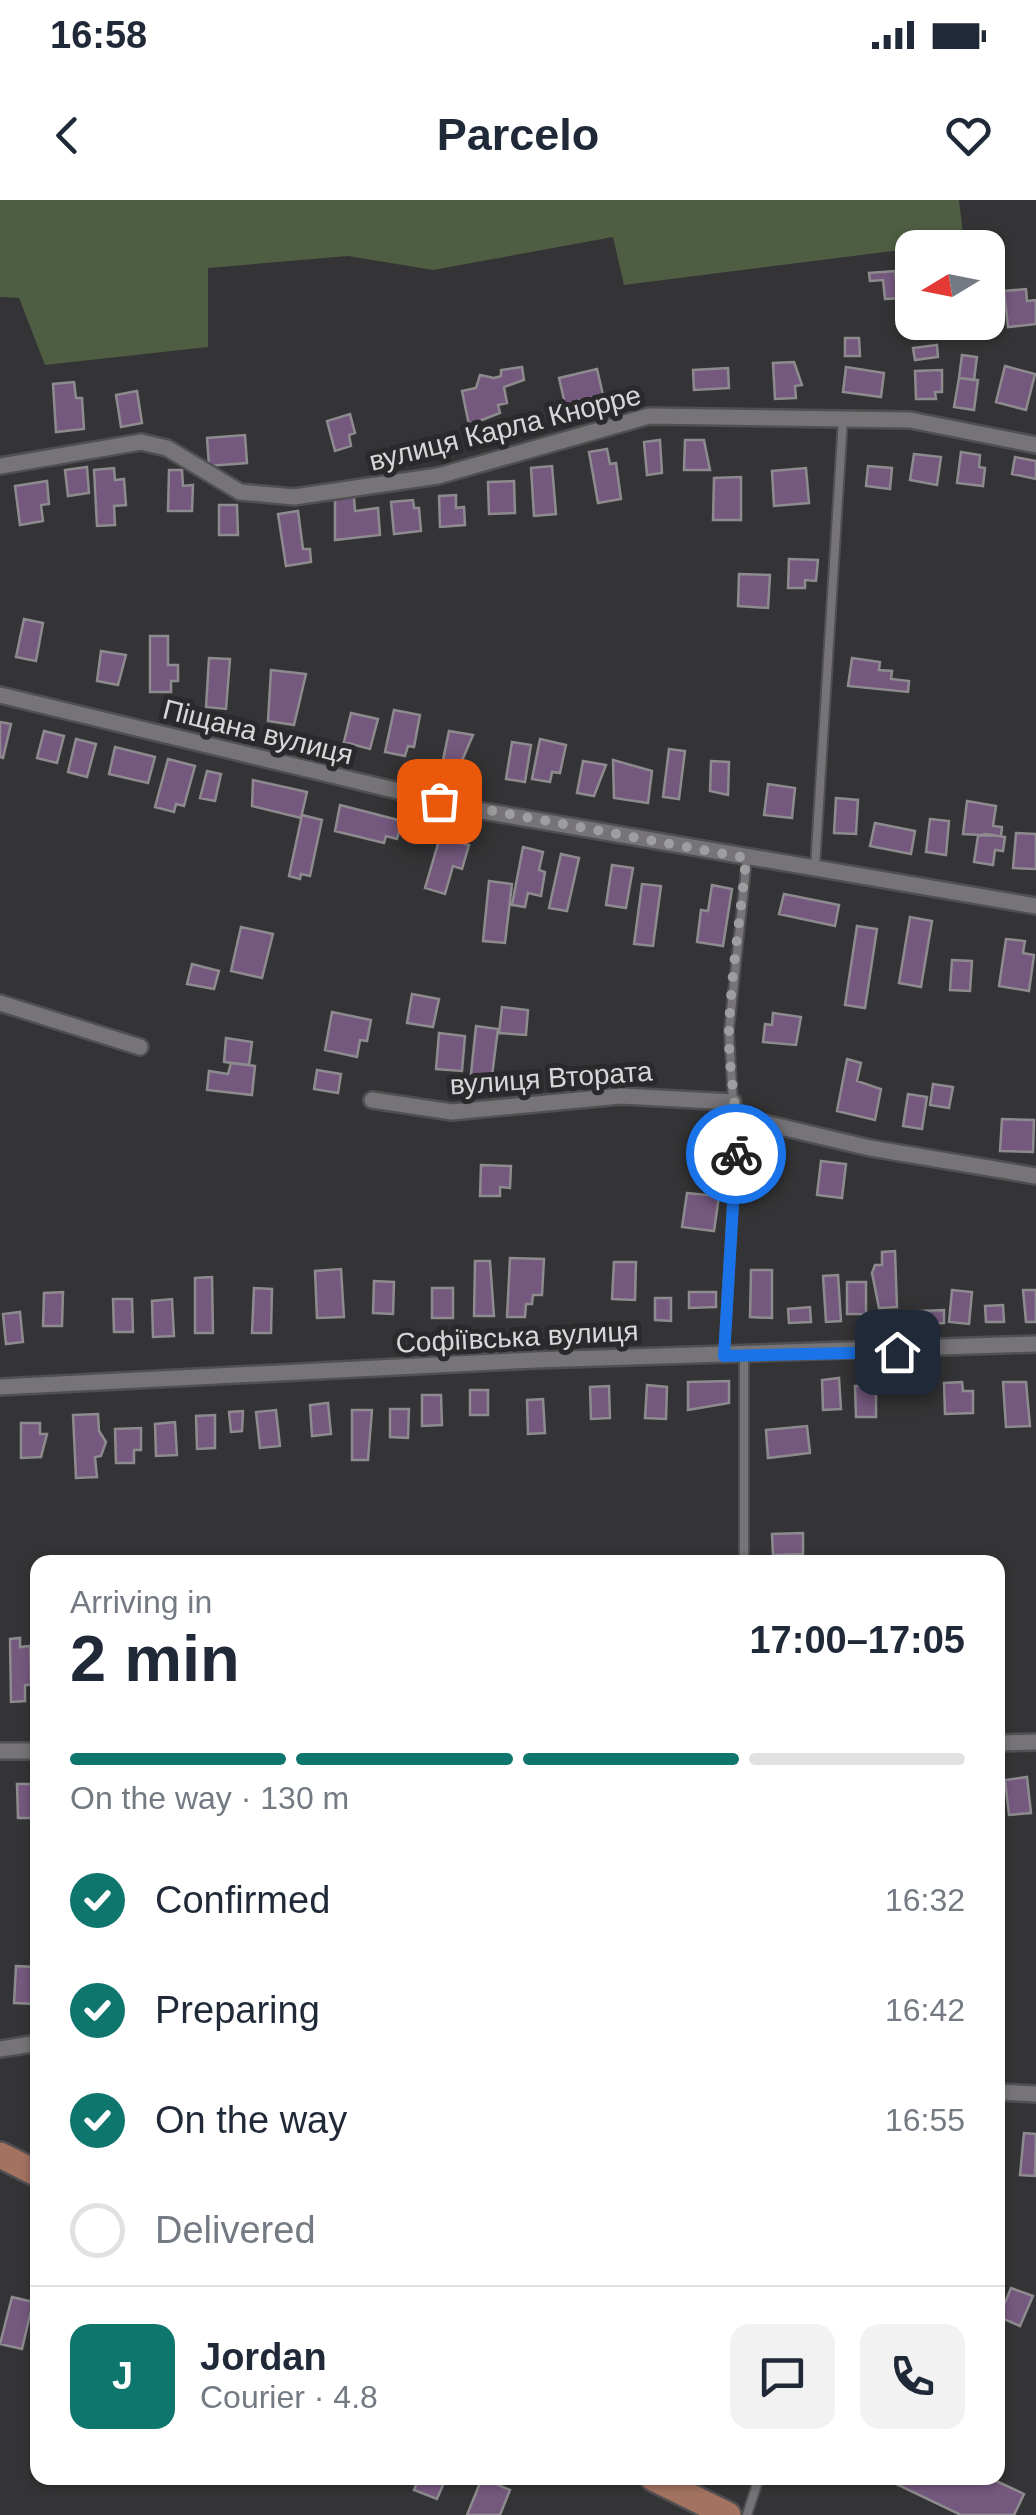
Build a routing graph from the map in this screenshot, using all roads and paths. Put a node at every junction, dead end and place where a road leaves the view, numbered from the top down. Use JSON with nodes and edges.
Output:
{"nodes":[{"id":1,"x":843,"y":420,"type":"junction"},
{"id":2,"x":1036,"y":445,"type":"edge"},
{"id":3,"x":0,"y":466,"type":"edge"},
{"id":4,"x":0,"y":695,"type":"edge"},
{"id":5,"x":746,"y":858,"type":"junction"},
{"id":6,"x":815,"y":868,"type":"junction"},
{"id":7,"x":1036,"y":906,"type":"edge"},
{"id":8,"x":0,"y":1003,"type":"edge"},
{"id":9,"x":140,"y":1047,"type":"dead end"},
{"id":10,"x":372,"y":1100,"type":"dead end"},
{"id":11,"x":736,"y":1109,"type":"junction"},
{"id":12,"x":1036,"y":1176,"type":"edge"},
{"id":13,"x":1036,"y":1344,"type":"edge"},
{"id":14,"x":744,"y":1355,"type":"junction"},
{"id":15,"x":724,"y":1356,"type":"junction"},
{"id":16,"x":0,"y":1388,"type":"edge"},
{"id":17,"x":744,"y":1555,"type":"edge"},
{"id":18,"x":1036,"y":1742,"type":"edge"},
{"id":19,"x":1005,"y":1743,"type":"edge"},
{"id":20,"x":0,"y":1751,"type":"edge"},
{"id":21,"x":30,"y":1752,"type":"edge"},
{"id":22,"x":30,"y":2044,"type":"edge"},
{"id":23,"x":0,"y":2048,"type":"edge"},
{"id":24,"x":1005,"y":2092,"type":"edge"},
{"id":25,"x":1036,"y":2094,"type":"edge"},
{"id":26,"x":0,"y":2155,"type":"edge"},
{"id":27,"x":30,"y":2170,"type":"edge"},
{"id":28,"x":667,"y":2485,"type":"edge"},
{"id":29,"x":757,"y":2485,"type":"edge"},
{"id":30,"x":728,"y":2515,"type":"edge"},
{"id":31,"x":746,"y":2515,"type":"edge"}],
"edges":[{"from":1,"to":2,"type":"street","name":"вулиця Карла Кнорре"},
{"from":1,"to":3,"type":"street","name":"вулиця Карла Кнорре"},
{"from":1,"to":6,"type":"lane"},
{"from":4,"to":5,"type":"street","name":"Піщана вулиця"},
{"from":5,"to":6,"type":"street","name":"Піщана вулиця"},
{"from":5,"to":11,"type":"lane"},
{"from":6,"to":7,"type":"street","name":"Піщана вулиця"},
{"from":8,"to":9,"type":"street"},
{"from":10,"to":11,"type":"street","name":"вулиця Втората"},
{"from":11,"to":12,"type":"street","name":"вулиця Втората"},
{"from":11,"to":15,"type":"lane"},
{"from":13,"to":14,"type":"street","name":"Софіївська вулиця"},
{"from":14,"to":15,"type":"street","name":"Софіївська вулиця"},
{"from":14,"to":17,"type":"lane"},
{"from":15,"to":16,"type":"street","name":"Софіївська вулиця"},
{"from":18,"to":19,"type":"street"},
{"from":20,"to":21,"type":"street"},
{"from":22,"to":23,"type":"street"},
{"from":24,"to":25,"type":"street"},
{"from":26,"to":27,"type":"main road"},
{"from":28,"to":30,"type":"main road"},
{"from":29,"to":31,"type":"lane"}]}
